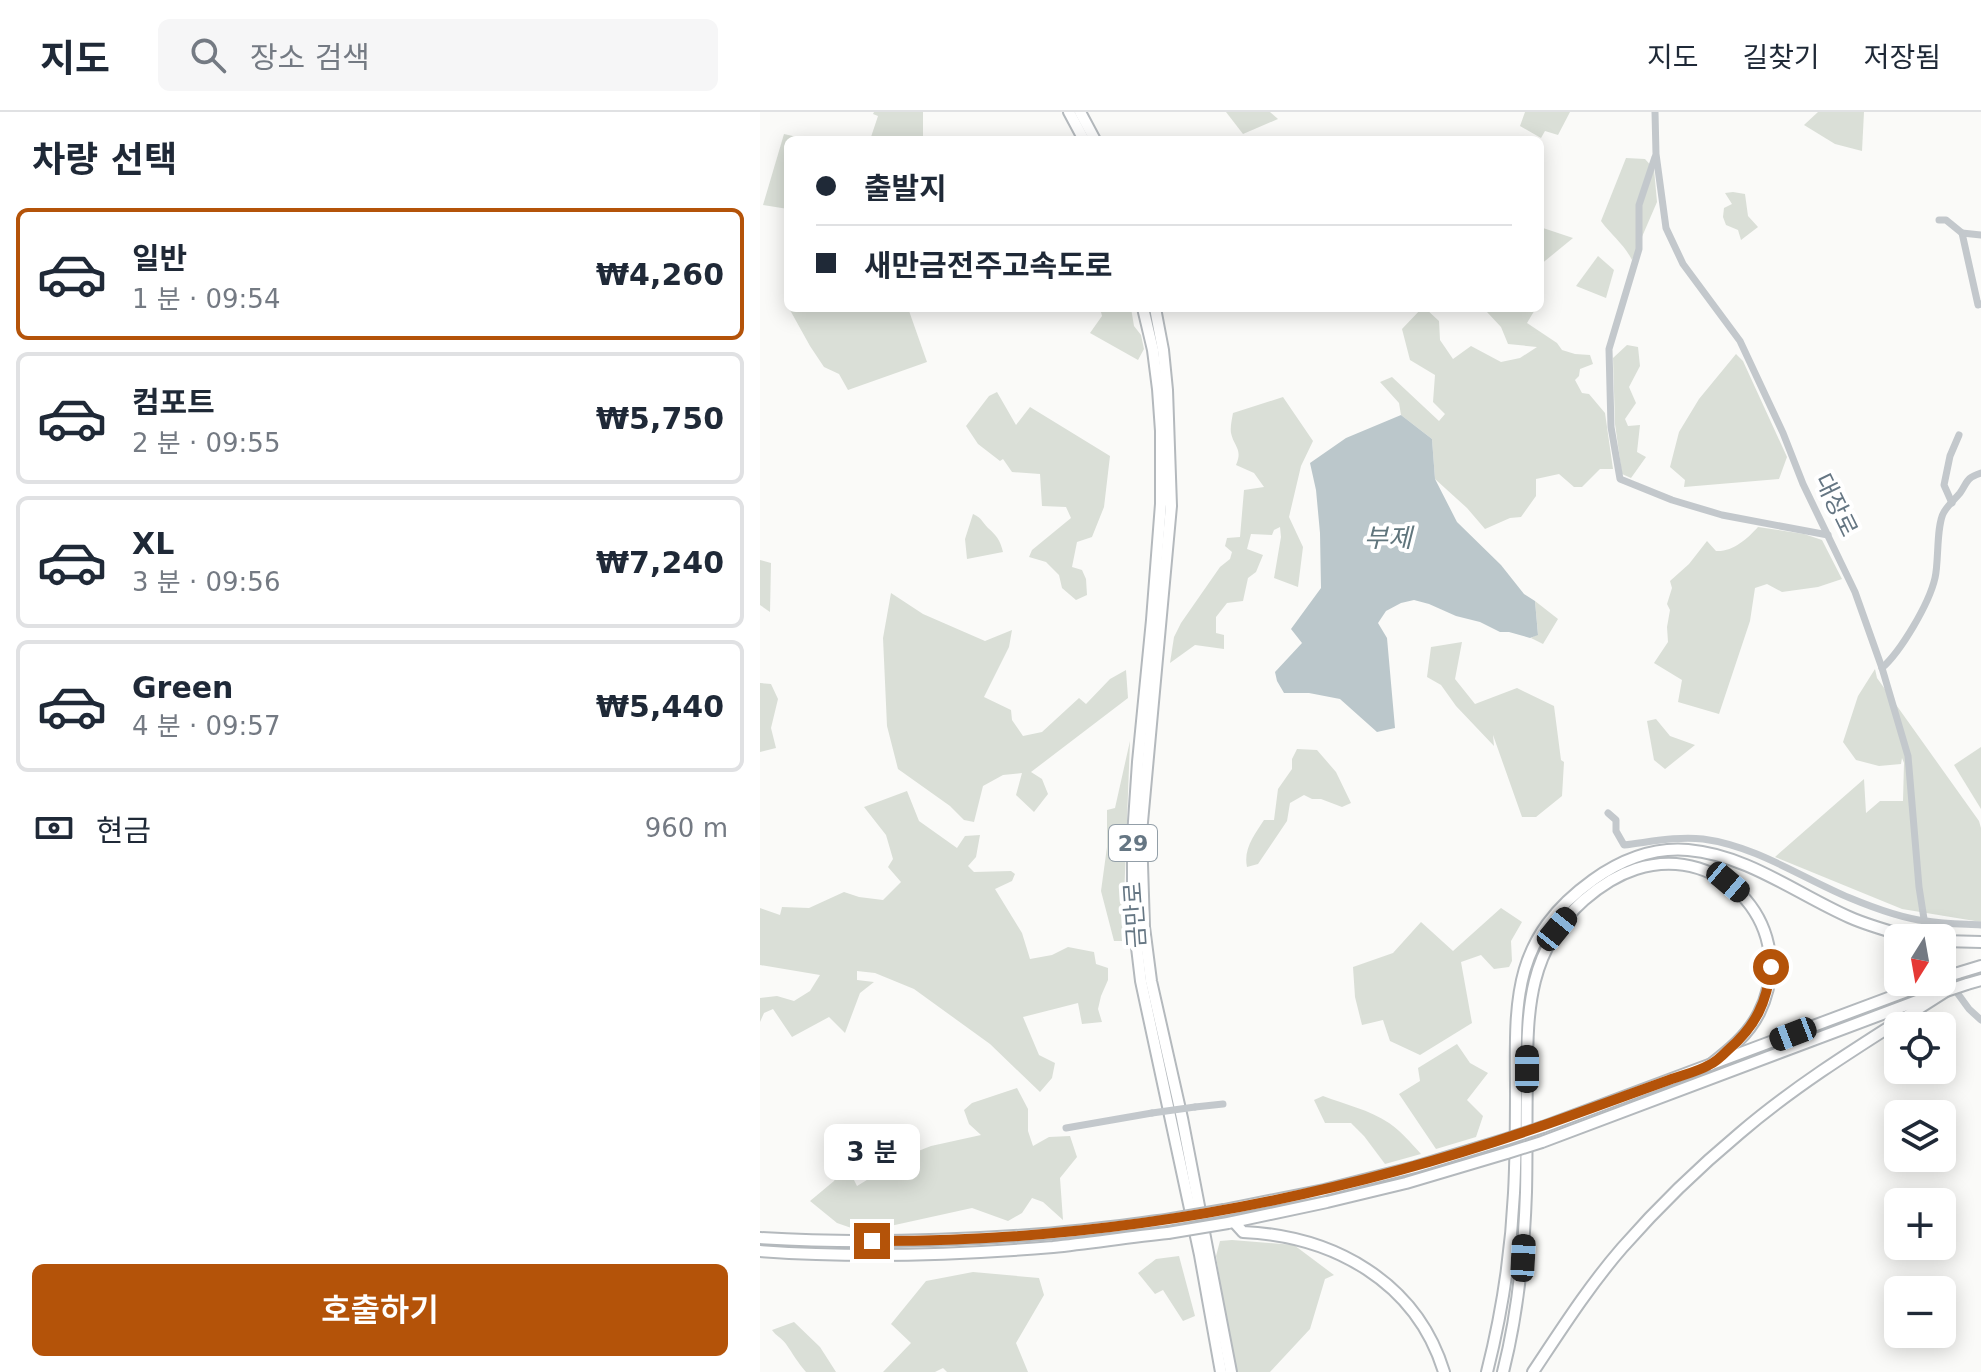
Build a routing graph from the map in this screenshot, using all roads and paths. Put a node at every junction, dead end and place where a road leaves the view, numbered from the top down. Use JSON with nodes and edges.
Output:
{"nodes":[{"id":1,"x":1069,"y":112,"type":"edge"},
{"id":2,"x":1080,"y":112,"type":"edge"},
{"id":3,"x":1655,"y":112,"type":"edge"},
{"id":4,"x":1082,"y":136,"type":"edge"},
{"id":5,"x":1093,"y":136,"type":"edge"},
{"id":6,"x":1656,"y":154,"type":"junction"},
{"id":7,"x":1939,"y":220,"type":"dead end"},
{"id":8,"x":1962,"y":233,"type":"junction"},
{"id":9,"x":1981,"y":235,"type":"edge"},
{"id":10,"x":1981,"y":304,"type":"edge"},
{"id":11,"x":1144,"y":312,"type":"edge"},
{"id":12,"x":1156,"y":312,"type":"edge"},
{"id":13,"x":1959,"y":435,"type":"dead end"},
{"id":14,"x":1981,"y":473,"type":"edge"},
{"id":15,"x":1952,"y":503,"type":"junction"},
{"id":16,"x":1828,"y":535,"type":"junction"},
{"id":17,"x":1882,"y":668,"type":"junction"},
{"id":18,"x":1608,"y":813,"type":"dead end"},
{"id":19,"x":1925,"y":921,"type":"junction"},
{"id":20,"x":1925,"y":924,"type":"edge"},
{"id":21,"x":1981,"y":925,"type":"edge"},
{"id":22,"x":1884,"y":929,"type":"edge"},
{"id":23,"x":1956,"y":941,"type":"edge"},
{"id":24,"x":1981,"y":942,"type":"edge"},
{"id":25,"x":1981,"y":966,"type":"edge"},
{"id":26,"x":1956,"y":974,"type":"edge"},
{"id":27,"x":1981,"y":980,"type":"edge"},
{"id":28,"x":1956,"y":988,"type":"edge"},
{"id":29,"x":1956,"y":991,"type":"edge"},
{"id":30,"x":1894,"y":996,"type":"edge"},
{"id":31,"x":1933,"y":996,"type":"edge"},
{"id":32,"x":1938,"y":996,"type":"edge"},
{"id":33,"x":1981,"y":1020,"type":"edge"},
{"id":34,"x":1710,"y":1065,"type":"junction"},
{"id":35,"x":1223,"y":1104,"type":"dead end"},
{"id":36,"x":1066,"y":1128,"type":"dead end"},
{"id":37,"x":1231,"y":1222,"type":"junction"},
{"id":38,"x":760,"y":1238,"type":"edge"},
{"id":39,"x":760,"y":1251,"type":"edge"},
{"id":40,"x":1221,"y":1372,"type":"edge"},
{"id":41,"x":1231,"y":1372,"type":"edge"},
{"id":42,"x":1444,"y":1372,"type":"edge"},
{"id":43,"x":1487,"y":1372,"type":"edge"},
{"id":44,"x":1503,"y":1372,"type":"edge"},
{"id":45,"x":1533,"y":1372,"type":"edge"}],
"edges":[{"from":1,"to":4,"type":"highway"},
{"from":2,"to":5,"type":"highway"},
{"from":3,"to":6,"type":"street","name":"대장로"},
{"from":6,"to":16,"type":"street","name":"대장로"},
{"from":6,"to":16,"type":"street"},
{"from":7,"to":8,"type":"street"},
{"from":8,"to":9,"type":"street"},
{"from":8,"to":10,"type":"street"},
{"from":11,"to":40,"type":"highway","name":"금만로","number":"29"},
{"from":12,"to":41,"type":"highway","name":"금만로","number":"29"},
{"from":13,"to":15,"type":"street"},
{"from":14,"to":15,"type":"street"},
{"from":15,"to":17,"type":"street"},
{"from":16,"to":17,"type":"street","name":"대장로"},
{"from":17,"to":19,"type":"street","name":"대장로"},
{"from":18,"to":19,"type":"street"},
{"from":19,"to":20,"type":"street","name":"대장로"},
{"from":19,"to":21,"type":"street"},
{"from":22,"to":43,"type":"highway"},
{"from":23,"to":24,"type":"highway"},
{"from":25,"to":26,"type":"highway","bridge":true},
{"from":27,"to":28,"type":"highway","bridge":true},
{"from":29,"to":33,"type":"street"},
{"from":30,"to":34,"type":"highway"},
{"from":31,"to":37,"type":"highway","bridge":true},
{"from":32,"to":45,"type":"highway"},
{"from":34,"to":38,"type":"highway","bridge":true},
{"from":34,"to":44,"type":"highway"},
{"from":35,"to":36,"type":"street","bridge":true},
{"from":37,"to":39,"type":"highway","bridge":true},
{"from":37,"to":42,"type":"highway"}]}
